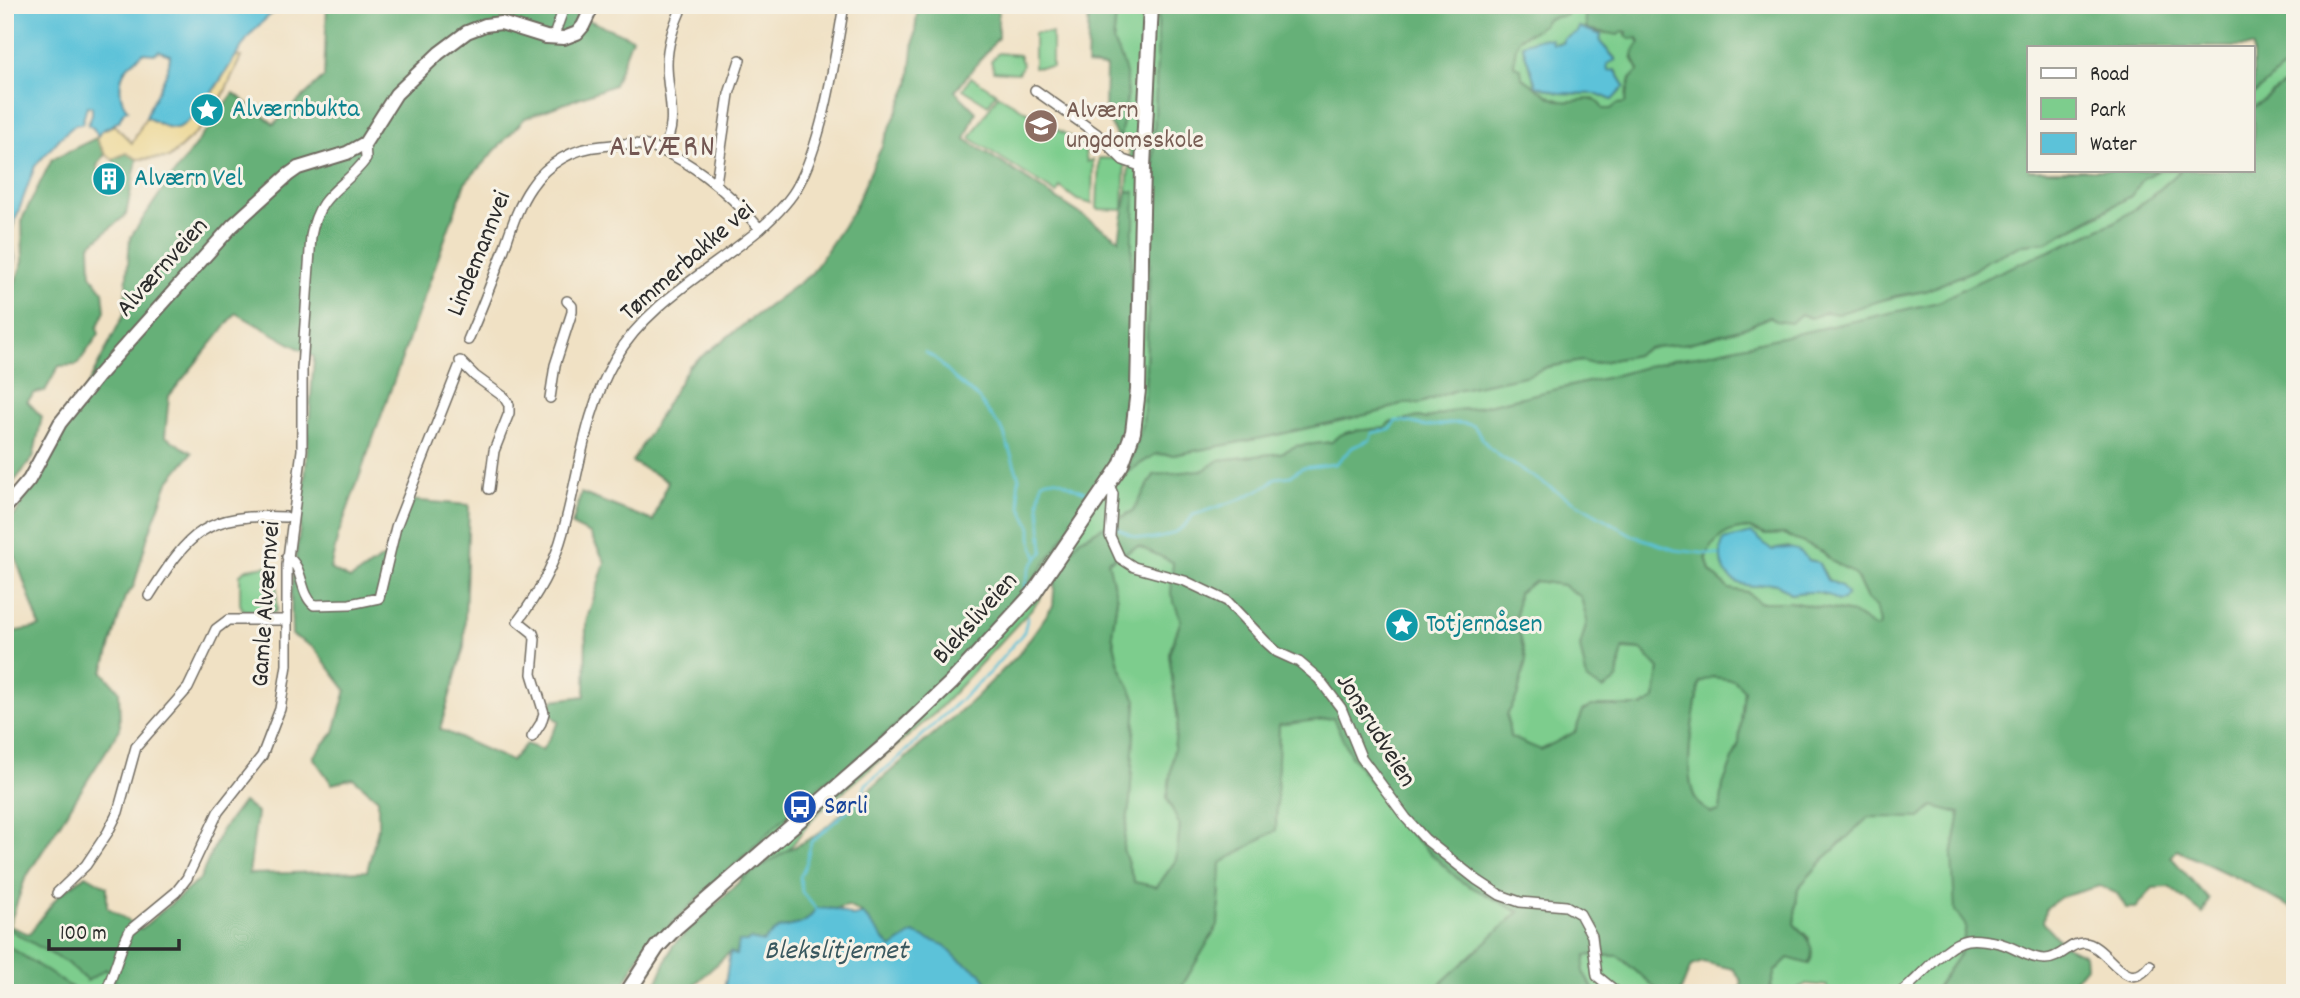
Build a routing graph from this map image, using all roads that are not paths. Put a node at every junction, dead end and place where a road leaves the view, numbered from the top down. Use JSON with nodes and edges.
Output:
{"nodes":[{"id":1,"x":565,"y":5,"type":"edge"},
{"id":2,"x":593,"y":5,"type":"edge"},
{"id":3,"x":683,"y":5,"type":"edge"},
{"id":4,"x":844,"y":5,"type":"edge"},
{"id":5,"x":1150,"y":5,"type":"edge"},
{"id":6,"x":553,"y":38,"type":"junction"},
{"id":7,"x":740,"y":60,"type":"dead end"},
{"id":8,"x":1035,"y":90,"type":"dead end"},
{"id":9,"x":365,"y":143,"type":"junction"},
{"id":10,"x":662,"y":151,"type":"junction"},
{"id":11,"x":1143,"y":167,"type":"junction"},
{"id":12,"x":716,"y":183,"type":"junction"},
{"id":13,"x":760,"y":229,"type":"junction"},
{"id":14,"x":567,"y":301,"type":"dead end"},
{"id":15,"x":468,"y":340,"type":"dead end"},
{"id":16,"x":550,"y":398,"type":"dead end"},
{"id":17,"x":1109,"y":485,"type":"junction"},
{"id":18,"x":489,"y":489,"type":"dead end"},
{"id":19,"x":5,"y":508,"type":"edge"},
{"id":20,"x":286,"y":517,"type":"dead end"},
{"id":21,"x":287,"y":557,"type":"junction"},
{"id":22,"x":149,"y":596,"type":"dead end"},
{"id":23,"x":287,"y":620,"type":"junction"},
{"id":24,"x":532,"y":737,"type":"dead end"},
{"id":25,"x":57,"y":893,"type":"dead end"},
{"id":26,"x":2150,"y":965,"type":"dead end"},
{"id":27,"x":106,"y":993,"type":"edge"},
{"id":28,"x":627,"y":993,"type":"edge"},
{"id":29,"x":1618,"y":993,"type":"edge"},
{"id":30,"x":1899,"y":993,"type":"edge"}],
"edges":[{"from":1,"to":6,"type":"street"},
{"from":2,"to":6,"type":"main road"},
{"from":3,"to":10,"type":"street"},
{"from":4,"to":13,"type":"street","name":"Tømmerbakke vei"},
{"from":5,"to":11,"type":"main road","name":"Bleksliveien"},
{"from":6,"to":9,"type":"main road"},
{"from":7,"to":12,"type":"street"},
{"from":8,"to":11,"type":"street"},
{"from":9,"to":19,"type":"main road","name":"Alværnveien"},
{"from":9,"to":21,"type":"street","name":"Gamle Alværnvei"},
{"from":10,"to":12,"type":"street","name":"Lindemannvei"},
{"from":10,"to":15,"type":"street","name":"Lindemannvei"},
{"from":11,"to":17,"type":"main road","name":"Bleksliveien"},
{"from":12,"to":13,"type":"street","name":"Lindemannvei"},
{"from":13,"to":24,"type":"street","name":"Tømmerbakke vei"},
{"from":14,"to":16,"type":"street"},
{"from":17,"to":28,"type":"main road","name":"Bleksliveien"},
{"from":17,"to":29,"type":"street","name":"Jonsrudveien"},
{"from":18,"to":21,"type":"street"},
{"from":20,"to":22,"type":"street","name":"Gamle Alværnvei"},
{"from":21,"to":23,"type":"street","name":"Gamle Alværnvei"},
{"from":23,"to":25,"type":"street"},
{"from":23,"to":27,"type":"street","name":"Gamle Alværnvei"},
{"from":26,"to":30,"type":"street"}]}
